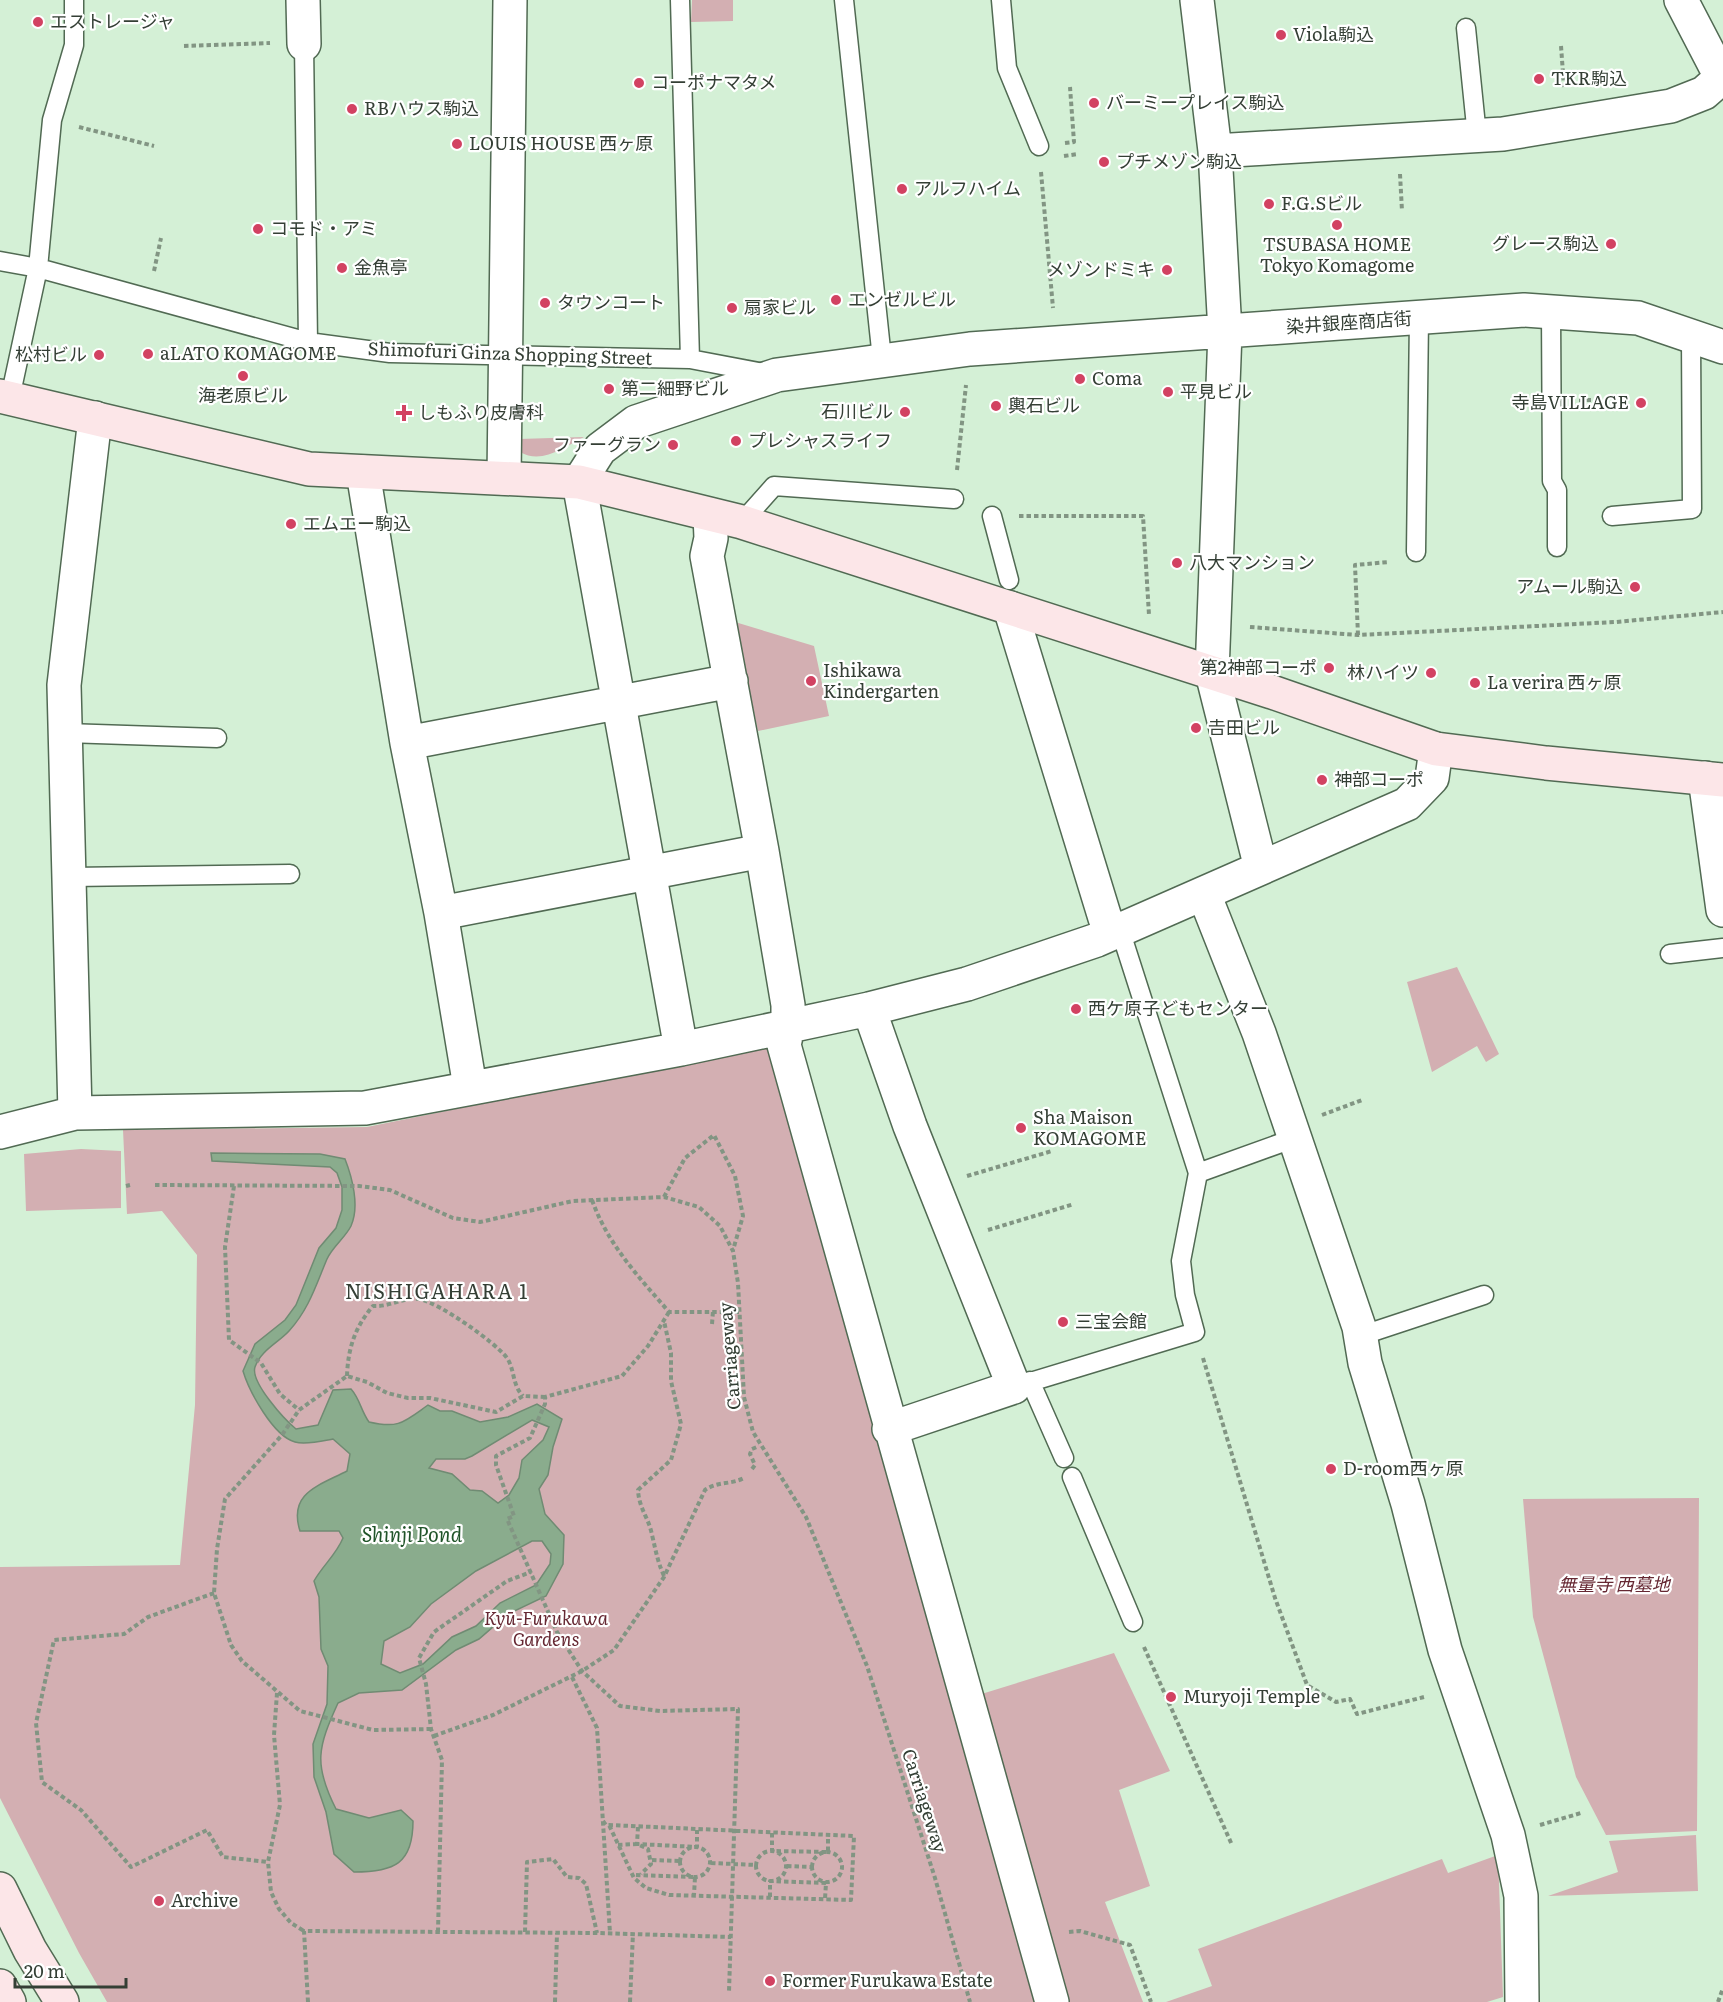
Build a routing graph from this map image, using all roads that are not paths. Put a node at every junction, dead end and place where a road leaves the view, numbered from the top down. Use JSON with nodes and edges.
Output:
{"nodes":[{"id":1,"x":74,"y":0,"type":"edge"},
{"id":2,"x":303,"y":0,"type":"edge"},
{"id":3,"x":510,"y":0,"type":"edge"},
{"id":4,"x":680,"y":0,"type":"edge"},
{"id":5,"x":844,"y":0,"type":"edge"},
{"id":6,"x":1001,"y":0,"type":"edge"},
{"id":7,"x":1197,"y":0,"type":"edge"},
{"id":8,"x":1681,"y":0,"type":"edge"},
{"id":9,"x":1466,"y":28,"type":"dead end"},
{"id":10,"x":304,"y":44,"type":"joint"},
{"id":11,"x":1722,"y":76,"type":"edge"},
{"id":12,"x":1477,"y":136,"type":"junction"},
{"id":13,"x":1039,"y":146,"type":"road end"},
{"id":14,"x":1215,"y":151,"type":"junction"},
{"id":15,"x":0,"y":261,"type":"edge"},
{"id":16,"x":38,"y":268,"type":"junction"},
{"id":17,"x":1551,"y":312,"type":"junction"},
{"id":18,"x":1419,"y":318,"type":"junction"},
{"id":19,"x":1225,"y":332,"type":"junction"},
{"id":20,"x":1692,"y":337,"type":"junction"},
{"id":21,"x":308,"y":342,"type":"junction"},
{"id":22,"x":1723,"y":347,"type":"edge"},
{"id":23,"x":506,"y":356,"type":"junction"},
{"id":24,"x":690,"y":359,"type":"junction"},
{"id":25,"x":882,"y":359,"type":"junction"},
{"id":26,"x":777,"y":375,"type":"junction"},
{"id":27,"x":5,"y":397,"type":"edge"},
{"id":28,"x":94,"y":418,"type":"junction"},
{"id":29,"x":363,"y":472,"type":"junction"},
{"id":30,"x":504,"y":478,"type":"junction"},
{"id":31,"x":579,"y":482,"type":"junction"},
{"id":32,"x":954,"y":499,"type":"road end"},
{"id":33,"x":710,"y":515,"type":"junction"},
{"id":34,"x":992,"y":516,"type":"road end"},
{"id":35,"x":1612,"y":516,"type":"dead end"},
{"id":36,"x":742,"y":522,"type":"junction"},
{"id":37,"x":1557,"y":547,"type":"dead end"},
{"id":38,"x":1416,"y":552,"type":"road end"},
{"id":39,"x":1010,"y":594,"type":"junction"},
{"id":40,"x":1212,"y":673,"type":"junction"},
{"id":41,"x":731,"y":681,"type":"junction"},
{"id":42,"x":618,"y":702,"type":"junction"},
{"id":43,"x":66,"y":733,"type":"junction"},
{"id":44,"x":217,"y":738,"type":"dead end"},
{"id":45,"x":407,"y":743,"type":"junction"},
{"id":46,"x":1436,"y":749,"type":"junction"},
{"id":47,"x":1714,"y":779,"type":"edge"},
{"id":48,"x":762,"y":851,"type":"junction"},
{"id":49,"x":1261,"y":868,"type":"junction"},
{"id":50,"x":648,"y":872,"type":"junction"},
{"id":51,"x":290,"y":874,"type":"dead end"},
{"id":52,"x":71,"y":877,"type":"junction"},
{"id":53,"x":1204,"y":894,"type":"junction"},
{"id":54,"x":1723,"y":909,"type":"edge"},
{"id":55,"x":441,"y":914,"type":"junction"},
{"id":56,"x":1113,"y":932,"type":"junction"},
{"id":57,"x":1723,"y":948,"type":"edge"},
{"id":58,"x":1670,"y":954,"type":"dead end"},
{"id":59,"x":869,"y":1009,"type":"junction"},
{"id":60,"x":788,"y":1028,"type":"junction"},
{"id":61,"x":681,"y":1049,"type":"junction"},
{"id":62,"x":470,"y":1087,"type":"junction"},
{"id":63,"x":75,"y":1113,"type":"junction"},
{"id":64,"x":0,"y":1132,"type":"edge"},
{"id":65,"x":1295,"y":1138,"type":"junction"},
{"id":66,"x":1197,"y":1173,"type":"junction"},
{"id":67,"x":1484,"y":1295,"type":"dead end"},
{"id":68,"x":1360,"y":1336,"type":"junction"},
{"id":69,"x":1022,"y":1384,"type":"junction"},
{"id":70,"x":889,"y":1429,"type":"junction"},
{"id":71,"x":1064,"y":1458,"type":"dead end"},
{"id":72,"x":1072,"y":1476,"type":"dead end"},
{"id":73,"x":1133,"y":1622,"type":"road end"},
{"id":74,"x":0,"y":1890,"type":"edge"},
{"id":75,"x":0,"y":1986,"type":"edge"},
{"id":76,"x":9,"y":2002,"type":"edge"},
{"id":77,"x":62,"y":2002,"type":"edge"},
{"id":78,"x":1052,"y":2002,"type":"edge"},
{"id":79,"x":1522,"y":2002,"type":"edge"}],
"edges":[{"from":1,"to":16,"type":"lane"},
{"from":2,"to":10,"type":"street"},
{"from":3,"to":23,"type":"street"},
{"from":4,"to":24,"type":"lane"},
{"from":5,"to":25,"type":"lane"},
{"from":6,"to":13,"type":"lane"},
{"from":7,"to":14,"type":"street"},
{"from":8,"to":11,"type":"street"},
{"from":9,"to":12,"type":"lane"},
{"from":10,"to":21,"type":"lane"},
{"from":11,"to":12,"type":"street"},
{"from":12,"to":14,"type":"street"},
{"from":14,"to":19,"type":"street"},
{"from":15,"to":16,"type":"lane","name":"Shimofuri Ginza Shopping Street"},
{"from":16,"to":21,"type":"lane","name":"Shimofuri Ginza Shopping Street"},
{"from":16,"to":27,"type":"lane"},
{"from":17,"to":18,"type":"street","name":"染井銀座商店街"},
{"from":17,"to":20,"type":"street","name":"染井銀座商店街"},
{"from":17,"to":37,"type":"lane"},
{"from":18,"to":19,"type":"street","name":"染井銀座商店街"},
{"from":18,"to":38,"type":"lane"},
{"from":19,"to":25,"type":"street","name":"染井銀座商店街"},
{"from":19,"to":40,"type":"street"},
{"from":20,"to":22,"type":"street","name":"染井銀座商店街"},
{"from":20,"to":35,"type":"lane"},
{"from":21,"to":23,"type":"lane","name":"Shimofuri Ginza Shopping Street"},
{"from":23,"to":24,"type":"lane","name":"Shimofuri Ginza Shopping Street"},
{"from":23,"to":30,"type":"street"},
{"from":24,"to":26,"type":"lane","name":"Shimofuri Ginza Shopping Street"},
{"from":25,"to":26,"type":"street","name":"染井銀座商店街"},
{"from":26,"to":31,"type":"street","name":"染井銀座商店街"},
{"from":27,"to":28,"type":"street"},
{"from":28,"to":29,"type":"street"},
{"from":28,"to":43,"type":"street"},
{"from":29,"to":30,"type":"street"},
{"from":29,"to":45,"type":"street"},
{"from":30,"to":31,"type":"street"},
{"from":31,"to":33,"type":"street"},
{"from":31,"to":42,"type":"street"},
{"from":32,"to":36,"type":"lane"},
{"from":33,"to":36,"type":"street"},
{"from":33,"to":41,"type":"street"},
{"from":34,"to":39,"type":"lane"},
{"from":36,"to":39,"type":"street"},
{"from":39,"to":40,"type":"street"},
{"from":39,"to":56,"type":"street"},
{"from":40,"to":46,"type":"street"},
{"from":40,"to":49,"type":"street"},
{"from":41,"to":42,"type":"street"},
{"from":41,"to":48,"type":"street"},
{"from":42,"to":45,"type":"street"},
{"from":42,"to":50,"type":"street"},
{"from":43,"to":44,"type":"lane"},
{"from":43,"to":52,"type":"street"},
{"from":45,"to":55,"type":"street"},
{"from":46,"to":47,"type":"street"},
{"from":46,"to":49,"type":"street"},
{"from":47,"to":54,"type":"street"},
{"from":48,"to":50,"type":"street"},
{"from":48,"to":60,"type":"street"},
{"from":49,"to":53,"type":"street"},
{"from":50,"to":55,"type":"street"},
{"from":50,"to":61,"type":"street"},
{"from":51,"to":52,"type":"lane"},
{"from":52,"to":63,"type":"street"},
{"from":53,"to":56,"type":"street"},
{"from":53,"to":65,"type":"street"},
{"from":55,"to":62,"type":"street"},
{"from":56,"to":59,"type":"street"},
{"from":56,"to":66,"type":"lane"},
{"from":57,"to":58,"type":"lane"},
{"from":59,"to":60,"type":"street"},
{"from":59,"to":69,"type":"street"},
{"from":60,"to":61,"type":"street"},
{"from":60,"to":70,"type":"street"},
{"from":61,"to":62,"type":"street"},
{"from":62,"to":63,"type":"street"},
{"from":63,"to":64,"type":"street"},
{"from":65,"to":66,"type":"lane"},
{"from":65,"to":68,"type":"street"},
{"from":66,"to":69,"type":"lane"},
{"from":67,"to":68,"type":"lane"},
{"from":68,"to":79,"type":"street"},
{"from":69,"to":70,"type":"street"},
{"from":69,"to":71,"type":"lane"},
{"from":70,"to":78,"type":"street"},
{"from":72,"to":73,"type":"lane"},
{"from":74,"to":77,"type":"street"},
{"from":75,"to":76,"type":"street"}]}
